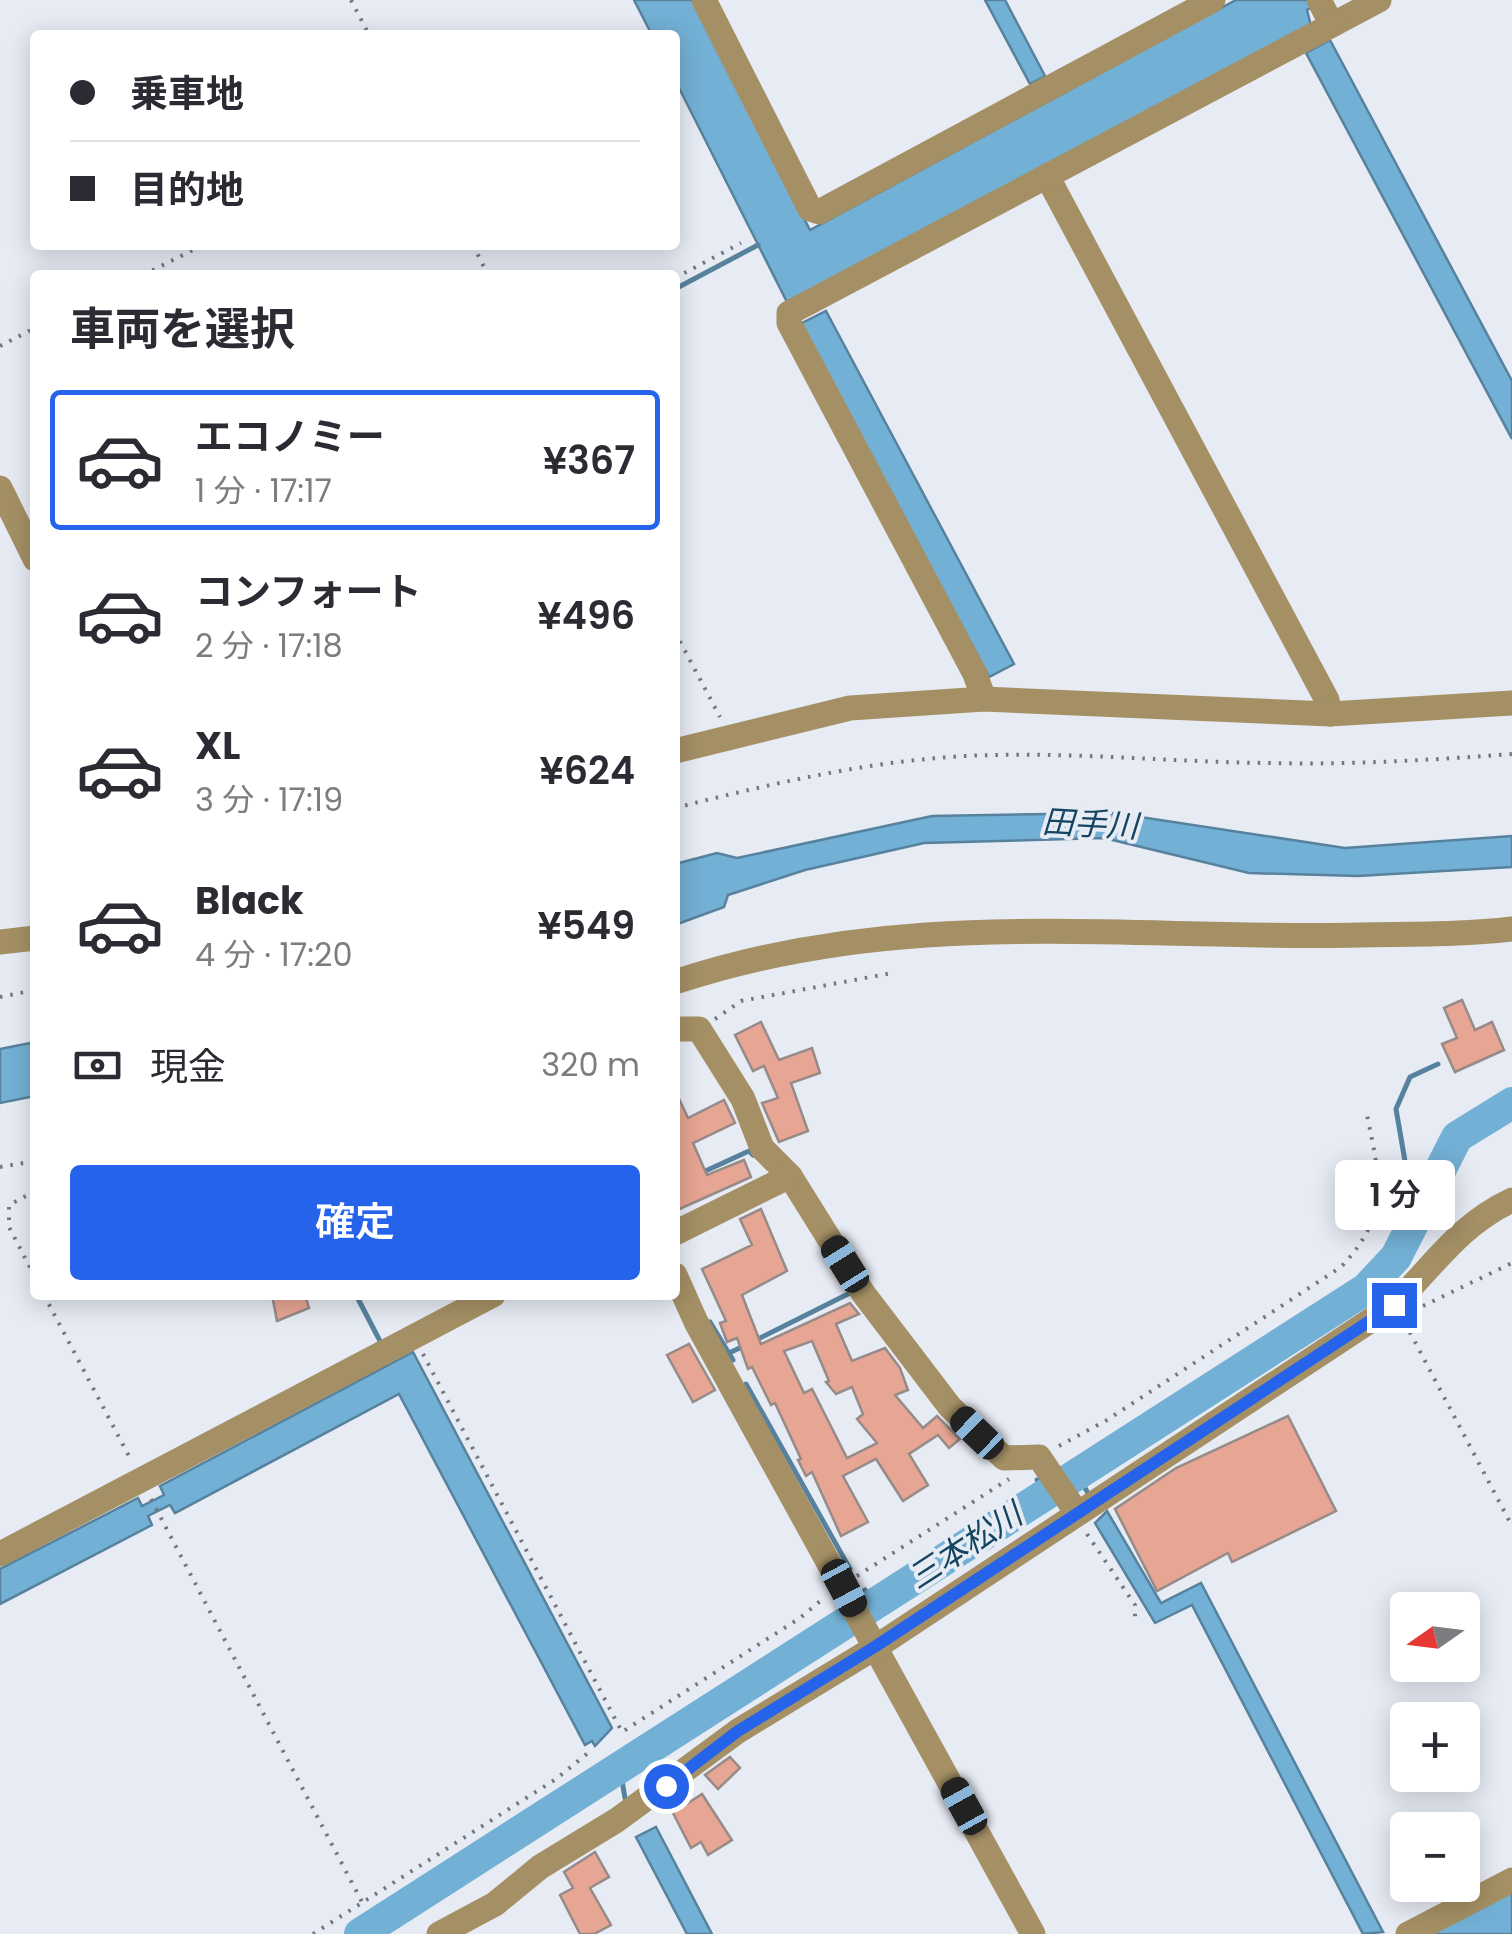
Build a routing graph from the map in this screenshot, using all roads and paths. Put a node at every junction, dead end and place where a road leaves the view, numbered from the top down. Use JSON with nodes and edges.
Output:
{"nodes":[{"id":1,"x":352,"y":0,"type":"edge"},
{"id":2,"x":704,"y":0,"type":"edge"},
{"id":3,"x":1214,"y":0,"type":"edge"},
{"id":4,"x":1378,"y":0,"type":"edge"},
{"id":5,"x":1325,"y":10,"type":"edge"},
{"id":6,"x":367,"y":30,"type":"edge"},
{"id":7,"x":1047,"y":176,"type":"junction"},
{"id":8,"x":741,"y":244,"type":"dead end"},
{"id":9,"x":193,"y":250,"type":"edge"},
{"id":10,"x":153,"y":270,"type":"edge"},
{"id":11,"x":680,"y":275,"type":"edge"},
{"id":12,"x":30,"y":331,"type":"edge"},
{"id":13,"x":0,"y":346,"type":"edge"},
{"id":14,"x":0,"y":488,"type":"edge"},
{"id":15,"x":30,"y":549,"type":"edge"},
{"id":16,"x":680,"y":641,"type":"edge"},
{"id":17,"x":984,"y":699,"type":"junction"},
{"id":18,"x":1512,"y":703,"type":"edge"},
{"id":19,"x":1330,"y":714,"type":"junction"},
{"id":20,"x":730,"y":734,"type":"junction"},
{"id":21,"x":680,"y":750,"type":"edge"},
{"id":22,"x":1512,"y":754,"type":"edge"},
{"id":23,"x":680,"y":807,"type":"edge"},
{"id":24,"x":1512,"y":929,"type":"edge"},
{"id":25,"x":30,"y":939,"type":"edge"},
{"id":26,"x":0,"y":942,"type":"edge"},
{"id":27,"x":892,"y":973,"type":"dead end"},
{"id":28,"x":680,"y":981,"type":"edge"},
{"id":29,"x":30,"y":991,"type":"edge"},
{"id":30,"x":0,"y":997,"type":"edge"},
{"id":31,"x":687,"y":1029,"type":"edge"},
{"id":32,"x":1367,"y":1115,"type":"dead end"},
{"id":33,"x":30,"y":1162,"type":"edge"},
{"id":34,"x":0,"y":1167,"type":"edge"},
{"id":35,"x":790,"y":1176,"type":"junction"},
{"id":36,"x":30,"y":1194,"type":"edge"},
{"id":37,"x":1512,"y":1200,"type":"edge"},
{"id":38,"x":680,"y":1231,"type":"edge"},
{"id":39,"x":1512,"y":1263,"type":"edge"},
{"id":40,"x":30,"y":1267,"type":"edge"},
{"id":41,"x":680,"y":1285,"type":"edge"},
{"id":42,"x":47,"y":1300,"type":"edge"},
{"id":43,"x":484,"y":1300,"type":"edge"},
{"id":44,"x":1397,"y":1310,"type":"junction"},
{"id":45,"x":414,"y":1337,"type":"junction"},
{"id":46,"x":1028,"y":1459,"type":"junction"},
{"id":47,"x":147,"y":1490,"type":"junction"},
{"id":48,"x":1078,"y":1513,"type":"junction"},
{"id":49,"x":1512,"y":1526,"type":"edge"},
{"id":50,"x":0,"y":1554,"type":"edge"},
{"id":51,"x":843,"y":1586,"type":"junction"},
{"id":52,"x":1135,"y":1620,"type":"dead end"},
{"id":53,"x":875,"y":1644,"type":"junction"},
{"id":54,"x":588,"y":1753,"type":"dead end"},
{"id":55,"x":1512,"y":1880,"type":"edge"},
{"id":56,"x":362,"y":1902,"type":"junction"},
{"id":57,"x":313,"y":1934,"type":"edge"},
{"id":58,"x":438,"y":1934,"type":"edge"},
{"id":59,"x":1034,"y":1934,"type":"edge"},
{"id":60,"x":1408,"y":1934,"type":"edge"}],
"edges":[{"from":1,"to":6,"type":"path"},
{"from":2,"to":3,"type":"street"},
{"from":4,"to":5,"type":"street"},
{"from":5,"to":7,"type":"street"},
{"from":7,"to":17,"type":"street"},
{"from":7,"to":19,"type":"street"},
{"from":8,"to":11,"type":"path"},
{"from":9,"to":10,"type":"path"},
{"from":12,"to":13,"type":"path"},
{"from":14,"to":15,"type":"street"},
{"from":16,"to":20,"type":"path"},
{"from":17,"to":19,"type":"street"},
{"from":17,"to":20,"type":"street"},
{"from":18,"to":19,"type":"street"},
{"from":20,"to":21,"type":"street"},
{"from":22,"to":23,"type":"path"},
{"from":24,"to":28,"type":"street"},
{"from":25,"to":26,"type":"street"},
{"from":27,"to":31,"type":"path"},
{"from":29,"to":30,"type":"path"},
{"from":31,"to":35,"type":"street"},
{"from":32,"to":46,"type":"path"},
{"from":33,"to":34,"type":"path"},
{"from":35,"to":38,"type":"street"},
{"from":35,"to":46,"type":"street"},
{"from":36,"to":40,"type":"path"},
{"from":37,"to":44,"type":"street"},
{"from":39,"to":44,"type":"path"},
{"from":41,"to":51,"type":"street"},
{"from":42,"to":47,"type":"path"},
{"from":43,"to":45,"type":"street"},
{"from":44,"to":48,"type":"street"},
{"from":44,"to":49,"type":"path"},
{"from":45,"to":47,"type":"street"},
{"from":45,"to":51,"type":"path"},
{"from":46,"to":48,"type":"street"},
{"from":46,"to":51,"type":"path"},
{"from":47,"to":50,"type":"street"},
{"from":47,"to":56,"type":"path"},
{"from":48,"to":52,"type":"path"},
{"from":48,"to":53,"type":"street"},
{"from":51,"to":53,"type":"street"},
{"from":53,"to":58,"type":"street"},
{"from":53,"to":59,"type":"street"},
{"from":54,"to":56,"type":"path"},
{"from":55,"to":60,"type":"street"},
{"from":56,"to":57,"type":"path"}]}
